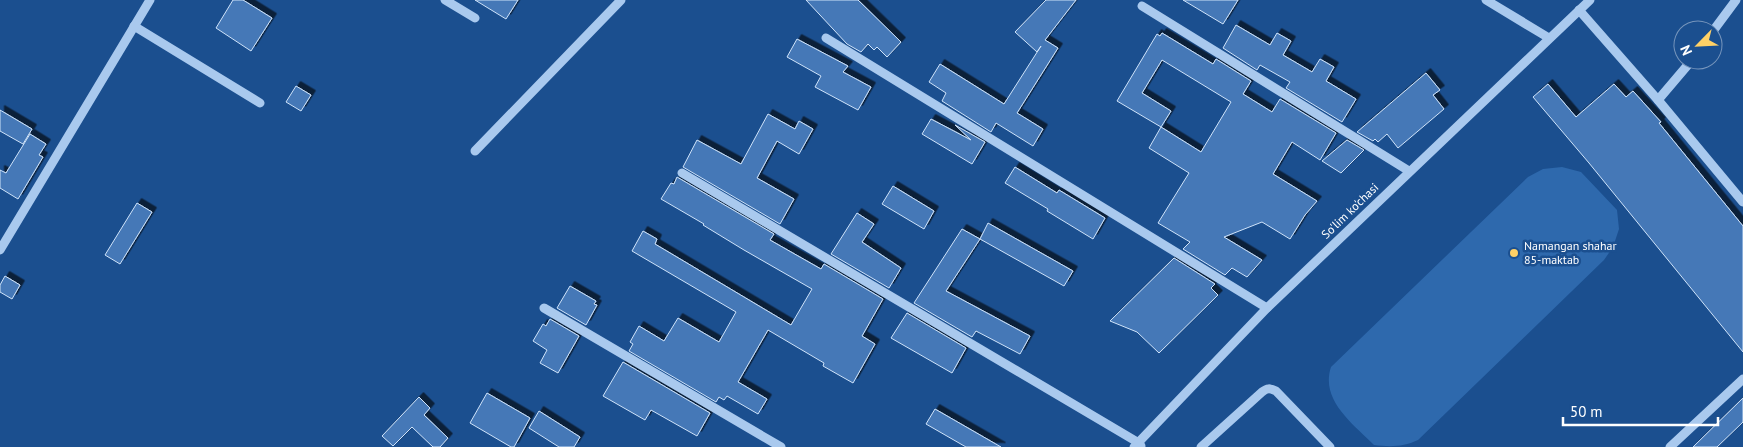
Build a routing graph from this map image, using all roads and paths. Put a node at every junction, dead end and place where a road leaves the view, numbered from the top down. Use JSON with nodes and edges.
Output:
{"nodes":[{"id":1,"x":150,"y":0,"type":"edge"},
{"id":2,"x":445,"y":0,"type":"edge"},
{"id":3,"x":621,"y":0,"type":"edge"},
{"id":4,"x":1486,"y":0,"type":"edge"},
{"id":5,"x":1590,"y":0,"type":"edge"},
{"id":6,"x":1736,"y":0,"type":"edge"},
{"id":7,"x":1142,"y":6,"type":"dead end"},
{"id":8,"x":1580,"y":10,"type":"junction"},
{"id":9,"x":475,"y":18,"type":"dead end"},
{"id":10,"x":1721,"y":20,"type":"edge"},
{"id":11,"x":134,"y":26,"type":"junction"},
{"id":12,"x":826,"y":38,"type":"dead end"},
{"id":13,"x":1550,"y":38,"type":"junction"},
{"id":14,"x":1684,"y":70,"type":"edge"},
{"id":15,"x":1658,"y":100,"type":"junction"},
{"id":16,"x":260,"y":103,"type":"dead end"},
{"id":17,"x":474,"y":151,"type":"dead end"},
{"id":18,"x":1409,"y":171,"type":"junction"},
{"id":19,"x":682,"y":173,"type":"dead end"},
{"id":20,"x":1743,"y":202,"type":"edge"},
{"id":21,"x":0,"y":250,"type":"edge"},
{"id":22,"x":544,"y":308,"type":"dead end"},
{"id":23,"x":1268,"y":308,"type":"junction"},
{"id":24,"x":1743,"y":379,"type":"edge"},
{"id":25,"x":1138,"y":446,"type":"edge"},
{"id":26,"x":781,"y":447,"type":"edge"},
{"id":27,"x":1201,"y":447,"type":"edge"},
{"id":28,"x":1330,"y":447,"type":"edge"},
{"id":29,"x":1670,"y":447,"type":"edge"}],
"edges":[{"from":1,"to":11,"type":"street"},
{"from":2,"to":9,"type":"street"},
{"from":3,"to":17,"type":"street"},
{"from":4,"to":13,"type":"street"},
{"from":5,"to":8,"type":"street","name":"So'lim ko'chasi"},
{"from":6,"to":10,"type":"street"},
{"from":7,"to":18,"type":"street"},
{"from":8,"to":13,"type":"street","name":"So'lim ko'chasi"},
{"from":8,"to":15,"type":"street"},
{"from":11,"to":16,"type":"street"},
{"from":11,"to":21,"type":"street"},
{"from":12,"to":23,"type":"street"},
{"from":13,"to":18,"type":"street","name":"So'lim ko'chasi"},
{"from":14,"to":15,"type":"street"},
{"from":15,"to":20,"type":"street"},
{"from":18,"to":23,"type":"street","name":"So'lim ko'chasi"},
{"from":19,"to":25,"type":"street"},
{"from":22,"to":26,"type":"street"},
{"from":23,"to":25,"type":"street","name":"So'lim ko'chasi"},
{"from":24,"to":29,"type":"street"},
{"from":27,"to":28,"type":"street"}]}
